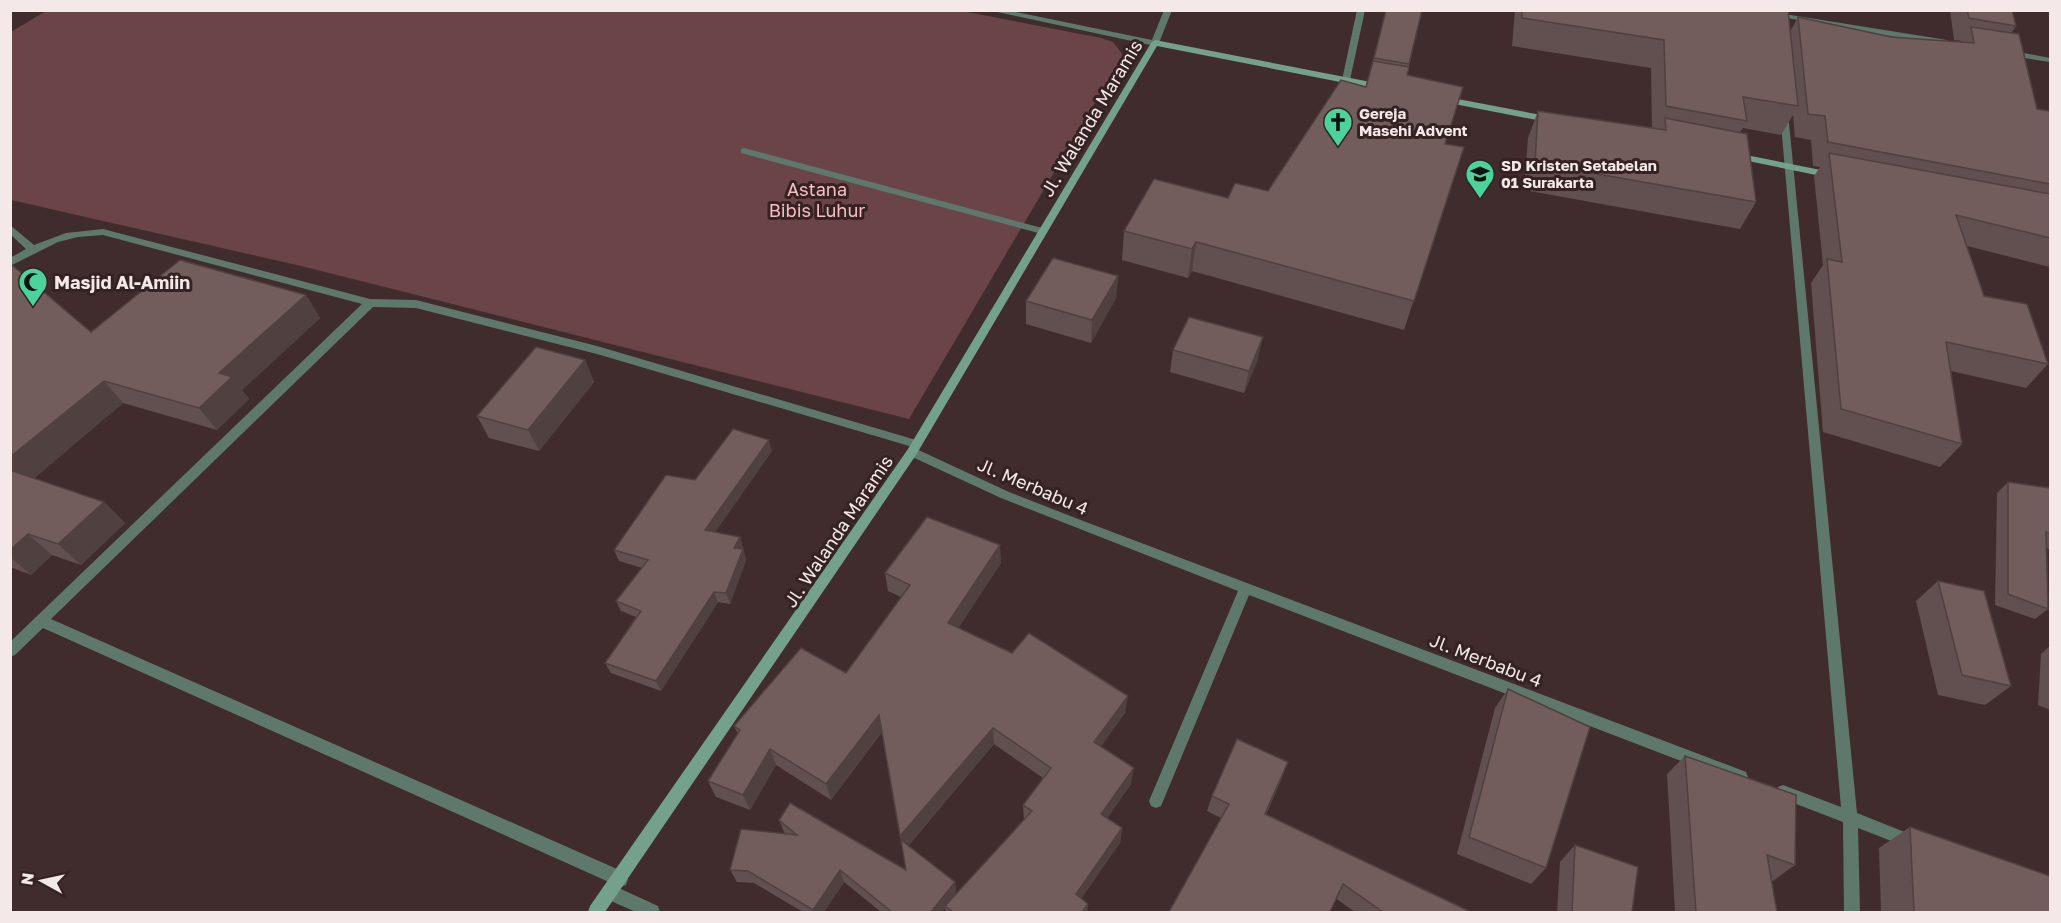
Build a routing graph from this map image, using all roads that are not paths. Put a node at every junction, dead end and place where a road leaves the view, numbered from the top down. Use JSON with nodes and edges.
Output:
{"nodes":[{"id":1,"x":992,"y":10,"type":"edge"},
{"id":2,"x":1168,"y":10,"type":"edge"},
{"id":3,"x":1361,"y":10,"type":"edge"},
{"id":4,"x":1776,"y":13,"type":"edge"},
{"id":5,"x":1766,"y":14,"type":"edge"},
{"id":6,"x":1777,"y":26,"type":"edge"},
{"id":7,"x":1155,"y":43,"type":"junction"},
{"id":8,"x":1959,"y":45,"type":"edge"},
{"id":9,"x":1993,"y":50,"type":"edge"},
{"id":10,"x":2050,"y":60,"type":"edge"},
{"id":11,"x":1346,"y":80,"type":"junction"},
{"id":12,"x":1392,"y":89,"type":"edge"},
{"id":13,"x":1427,"y":96,"type":"edge"},
{"id":14,"x":1783,"y":97,"type":"edge"},
{"id":15,"x":1567,"y":123,"type":"edge"},
{"id":16,"x":744,"y":151,"type":"dead end"},
{"id":17,"x":1719,"y":153,"type":"edge"},
{"id":18,"x":1789,"y":167,"type":"junction"},
{"id":19,"x":1846,"y":178,"type":"edge"},
{"id":20,"x":10,"y":228,"type":"edge"},
{"id":21,"x":1042,"y":231,"type":"junction"},
{"id":22,"x":32,"y":249,"type":"junction"},
{"id":23,"x":10,"y":263,"type":"edge"},
{"id":24,"x":370,"y":303,"type":"junction"},
{"id":25,"x":914,"y":448,"type":"junction"},
{"id":26,"x":1246,"y":588,"type":"junction"},
{"id":27,"x":41,"y":621,"type":"junction"},
{"id":28,"x":10,"y":651,"type":"edge"},
{"id":29,"x":1156,"y":801,"type":"dead end"},
{"id":30,"x":1850,"y":818,"type":"junction"},
{"id":31,"x":1928,"y":848,"type":"edge"},
{"id":32,"x":620,"y":879,"type":"junction"},
{"id":33,"x":610,"y":892,"type":"junction"},
{"id":34,"x":596,"y":912,"type":"edge"},
{"id":35,"x":652,"y":912,"type":"edge"},
{"id":36,"x":1852,"y":912,"type":"edge"}],
"edges":[{"from":1,"to":7,"type":"street"},
{"from":2,"to":7,"type":"street"},
{"from":3,"to":11,"type":"street"},
{"from":4,"to":5,"type":"street"},
{"from":4,"to":6,"type":"street"},
{"from":4,"to":8,"type":"street"},
{"from":7,"to":11,"type":"street","name":"Jl. Walanda Maramis"},
{"from":7,"to":21,"type":"street","name":"Jl. Walanda Maramis"},
{"from":9,"to":10,"type":"street"},
{"from":11,"to":12,"type":"street","name":"Jl. Walanda Maramis"},
{"from":13,"to":15,"type":"street"},
{"from":14,"to":18,"type":"street"},
{"from":16,"to":21,"type":"street"},
{"from":17,"to":18,"type":"street"},
{"from":18,"to":19,"type":"street"},
{"from":18,"to":30,"type":"street"},
{"from":20,"to":22,"type":"street"},
{"from":21,"to":25,"type":"street","name":"Jl. Walanda Maramis"},
{"from":22,"to":23,"type":"street","name":"Jl. Merbabu 4"},
{"from":22,"to":24,"type":"street","name":"Jl. Merbabu 4"},
{"from":24,"to":25,"type":"street","name":"Jl. Merbabu 4"},
{"from":24,"to":27,"type":"street"},
{"from":25,"to":26,"type":"street","name":"Jl. Merbabu 4"},
{"from":25,"to":32,"type":"street","name":"Jl. Walanda Maramis"},
{"from":26,"to":29,"type":"street"},
{"from":26,"to":30,"type":"street","name":"Jl. Merbabu 4"},
{"from":27,"to":28,"type":"street"},
{"from":27,"to":32,"type":"street"},
{"from":30,"to":31,"type":"street","name":"Jl. Merbabu 4"},
{"from":30,"to":36,"type":"street"},
{"from":32,"to":33,"type":"street","name":"Jl. Walanda Maramis"},
{"from":33,"to":34,"type":"street","name":"Jl. Walanda Maramis"},
{"from":33,"to":35,"type":"street"}]}
